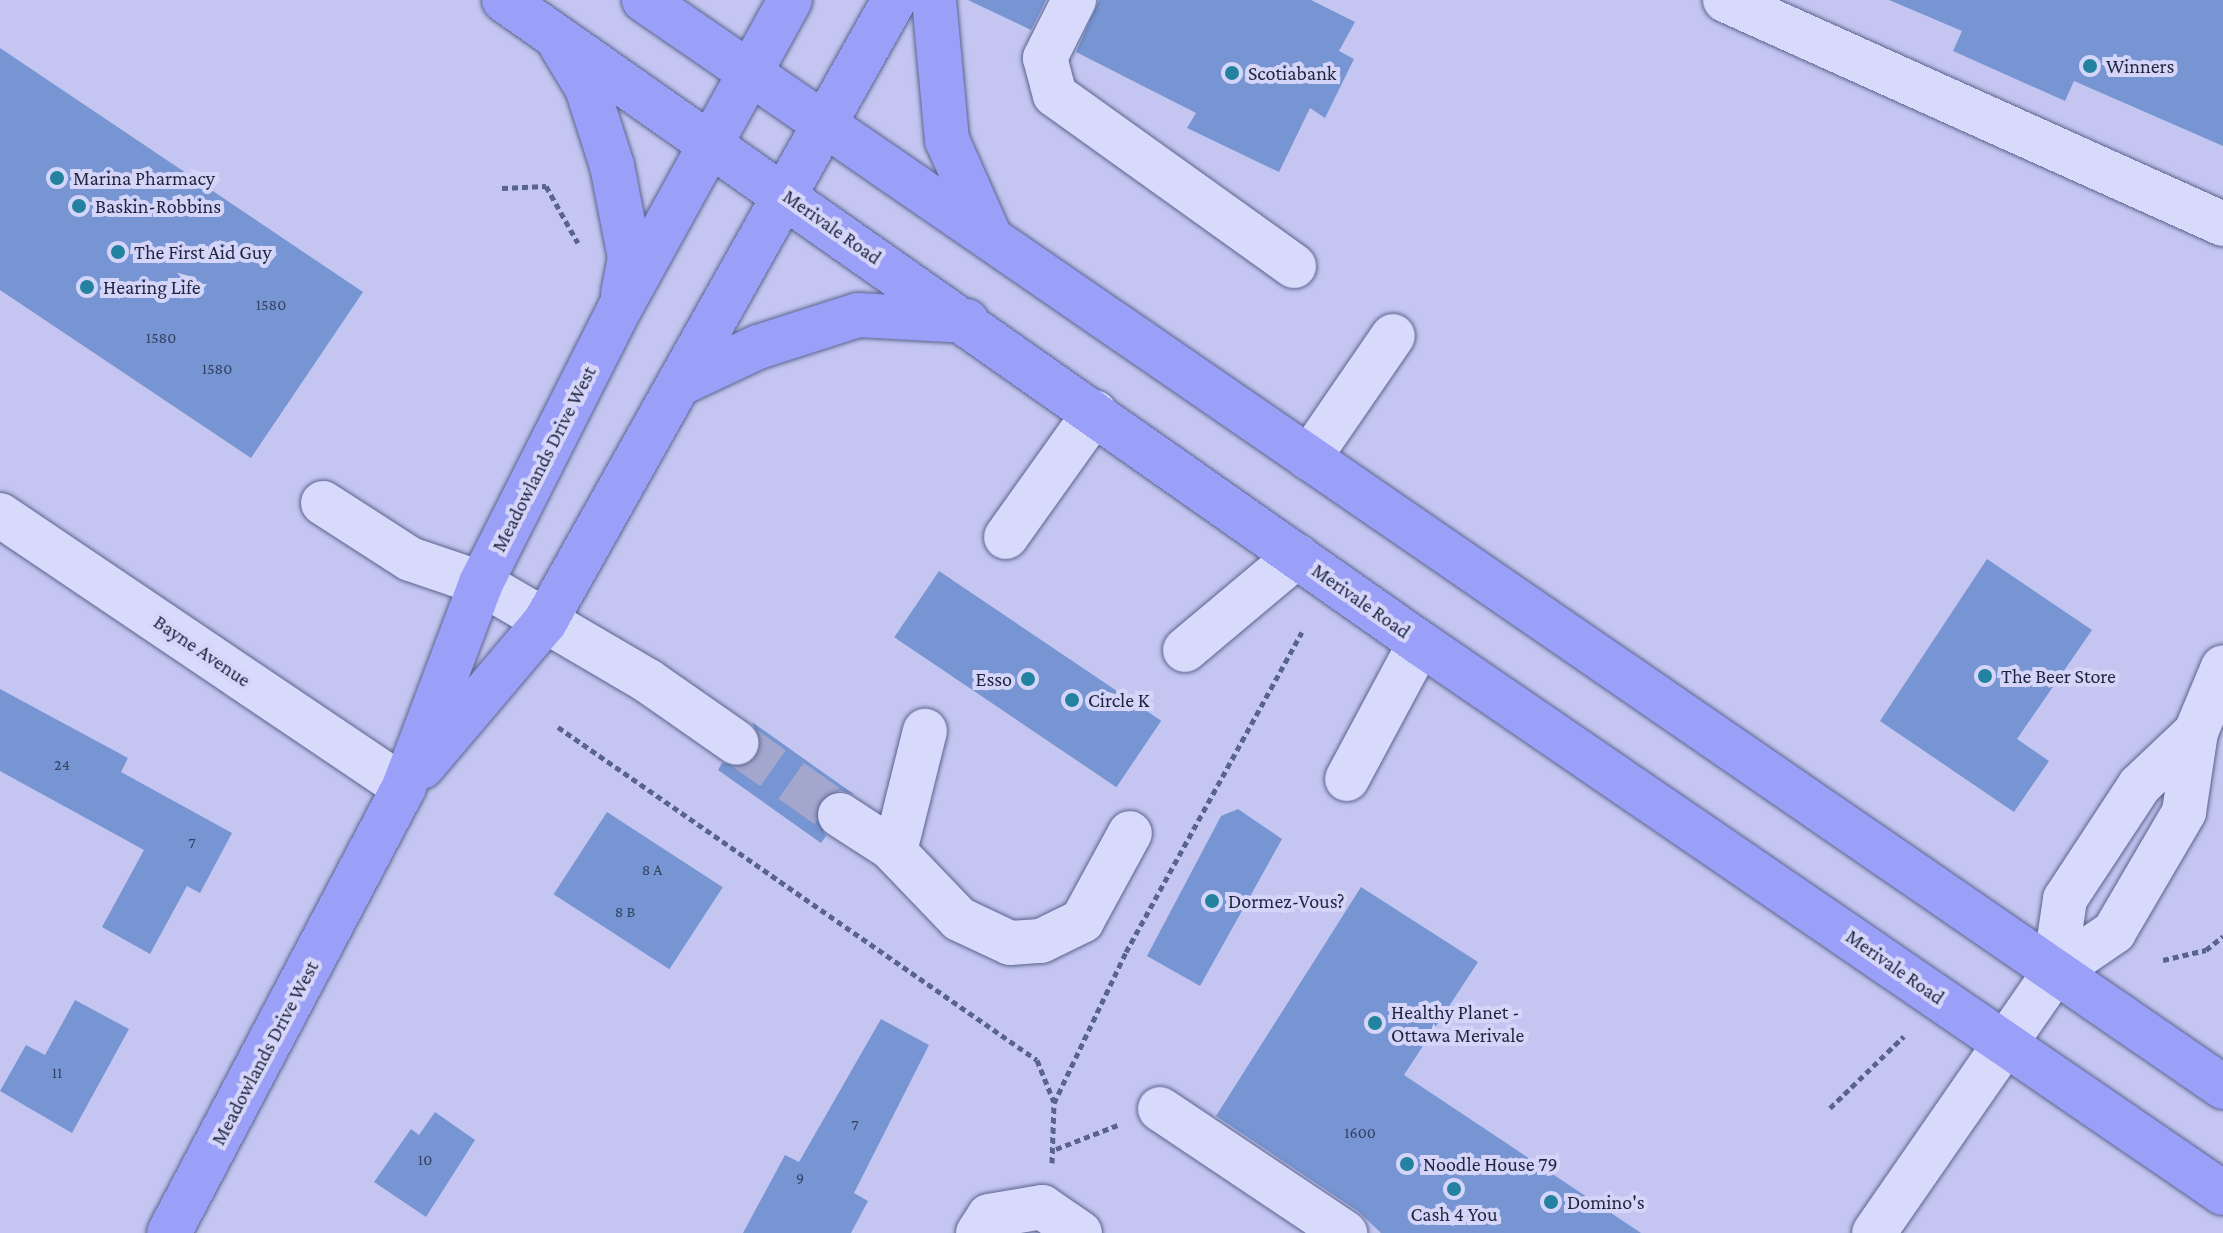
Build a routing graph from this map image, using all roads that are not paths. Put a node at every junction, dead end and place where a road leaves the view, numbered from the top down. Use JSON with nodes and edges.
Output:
{"nodes":[{"id":1,"x":504,"y":0,"type":"edge"},
{"id":2,"x":644,"y":0,"type":"edge"},
{"id":3,"x":790,"y":0,"type":"edge"},
{"id":4,"x":894,"y":0,"type":"edge"},
{"id":5,"x":934,"y":0,"type":"edge"},
{"id":6,"x":1074,"y":0,"type":"edge"},
{"id":7,"x":1725,"y":0,"type":"edge"},
{"id":8,"x":554,"y":34,"type":"junction"},
{"id":9,"x":751,"y":74,"type":"junction"},
{"id":10,"x":827,"y":127,"type":"junction"},
{"id":11,"x":711,"y":144,"type":"junction"},
{"id":12,"x":786,"y":196,"type":"junction"},
{"id":13,"x":2223,"y":224,"type":"edge"},
{"id":14,"x":990,"y":237,"type":"junction"},
{"id":15,"x":1294,"y":266,"type":"dead end"},
{"id":16,"x":620,"y":308,"type":"junction"},
{"id":17,"x":967,"y":321,"type":"junction"},
{"id":18,"x":1393,"y":336,"type":"dead end"},
{"id":19,"x":679,"y":384,"type":"junction"},
{"id":20,"x":1095,"y":412,"type":"junction"},
{"id":21,"x":1309,"y":458,"type":"junction"},
{"id":22,"x":323,"y":503,"type":"dead end"},
{"id":23,"x":0,"y":515,"type":"edge"},
{"id":24,"x":1006,"y":537,"type":"dead end"},
{"id":25,"x":1297,"y":556,"type":"junction"},
{"id":26,"x":481,"y":583,"type":"junction"},
{"id":27,"x":545,"y":622,"type":"junction"},
{"id":28,"x":1420,"y":643,"type":"junction"},
{"id":29,"x":1185,"y":650,"type":"dead end"},
{"id":30,"x":2223,"y":667,"type":"edge"},
{"id":31,"x":925,"y":731,"type":"dead end"},
{"id":32,"x":2196,"y":732,"type":"junction"},
{"id":33,"x":737,"y":743,"type":"tunnel mouth"},
{"id":34,"x":1347,"y":779,"type":"dead end"},
{"id":35,"x":404,"y":787,"type":"junction"},
{"id":36,"x":840,"y":815,"type":"tunnel mouth"},
{"id":37,"x":1130,"y":833,"type":"dead end"},
{"id":38,"x":895,"y":851,"type":"junction"},
{"id":39,"x":2054,"y":973,"type":"junction"},
{"id":40,"x":2004,"y":1047,"type":"junction"},
{"id":41,"x":2223,"y":1087,"type":"edge"},
{"id":42,"x":1160,"y":1109,"type":"road end"},
{"id":43,"x":2223,"y":1193,"type":"edge"},
{"id":44,"x":984,"y":1225,"type":"edge"},
{"id":45,"x":169,"y":1233,"type":"edge"},
{"id":46,"x":1080,"y":1233,"type":"edge"},
{"id":47,"x":1345,"y":1233,"type":"edge"},
{"id":48,"x":1874,"y":1233,"type":"edge"}],
"edges":[{"from":1,"to":8,"type":"main road","name":"Merivale Road"},
{"from":2,"to":9,"type":"main road"},
{"from":3,"to":9,"type":"main road","name":"Meadowlands Drive West"},
{"from":4,"to":10,"type":"main road","name":"Meadowlands Drive West"},
{"from":5,"to":14,"type":"main road"},
{"from":6,"to":15,"type":"street"},
{"from":7,"to":13,"type":"street"},
{"from":8,"to":11,"type":"main road","name":"Merivale Road"},
{"from":8,"to":16,"type":"main road"},
{"from":9,"to":10,"type":"main road"},
{"from":9,"to":11,"type":"main road","name":"Meadowlands Drive West"},
{"from":10,"to":12,"type":"main road","name":"Meadowlands Drive West"},
{"from":10,"to":14,"type":"main road"},
{"from":11,"to":12,"type":"main road","name":"Merivale Road"},
{"from":11,"to":16,"type":"main road","name":"Meadowlands Drive West"},
{"from":12,"to":17,"type":"main road","name":"Merivale Road"},
{"from":12,"to":19,"type":"main road","name":"Meadowlands Drive West"},
{"from":14,"to":21,"type":"main road"},
{"from":16,"to":26,"type":"main road","name":"Meadowlands Drive West"},
{"from":17,"to":19,"type":"main road"},
{"from":17,"to":20,"type":"main road","name":"Merivale Road"},
{"from":18,"to":21,"type":"street"},
{"from":19,"to":27,"type":"main road","name":"Meadowlands Drive West"},
{"from":20,"to":24,"type":"street"},
{"from":20,"to":25,"type":"main road","name":"Merivale Road"},
{"from":21,"to":39,"type":"main road"},
{"from":22,"to":26,"type":"street"},
{"from":23,"to":35,"type":"street","name":"Bayne Avenue"},
{"from":25,"to":28,"type":"main road","name":"Merivale Road"},
{"from":25,"to":29,"type":"street"},
{"from":26,"to":27,"type":"street"},
{"from":26,"to":35,"type":"main road","name":"Meadowlands Drive West"},
{"from":27,"to":33,"type":"street"},
{"from":27,"to":35,"type":"main road","name":"Meadowlands Drive West"},
{"from":28,"to":34,"type":"street"},
{"from":28,"to":40,"type":"main road","name":"Merivale Road"},
{"from":30,"to":32,"type":"street"},
{"from":31,"to":38,"type":"street"},
{"from":32,"to":39,"type":"street"},
{"from":32,"to":39,"type":"street"},
{"from":35,"to":45,"type":"main road","name":"Meadowlands Drive West"},
{"from":36,"to":38,"type":"street"},
{"from":37,"to":38,"type":"street"},
{"from":39,"to":40,"type":"street"},
{"from":39,"to":41,"type":"main road"},
{"from":40,"to":43,"type":"main road","name":"Merivale Road"},
{"from":40,"to":48,"type":"street"},
{"from":42,"to":47,"type":"street"},
{"from":44,"to":46,"type":"street"}]}
